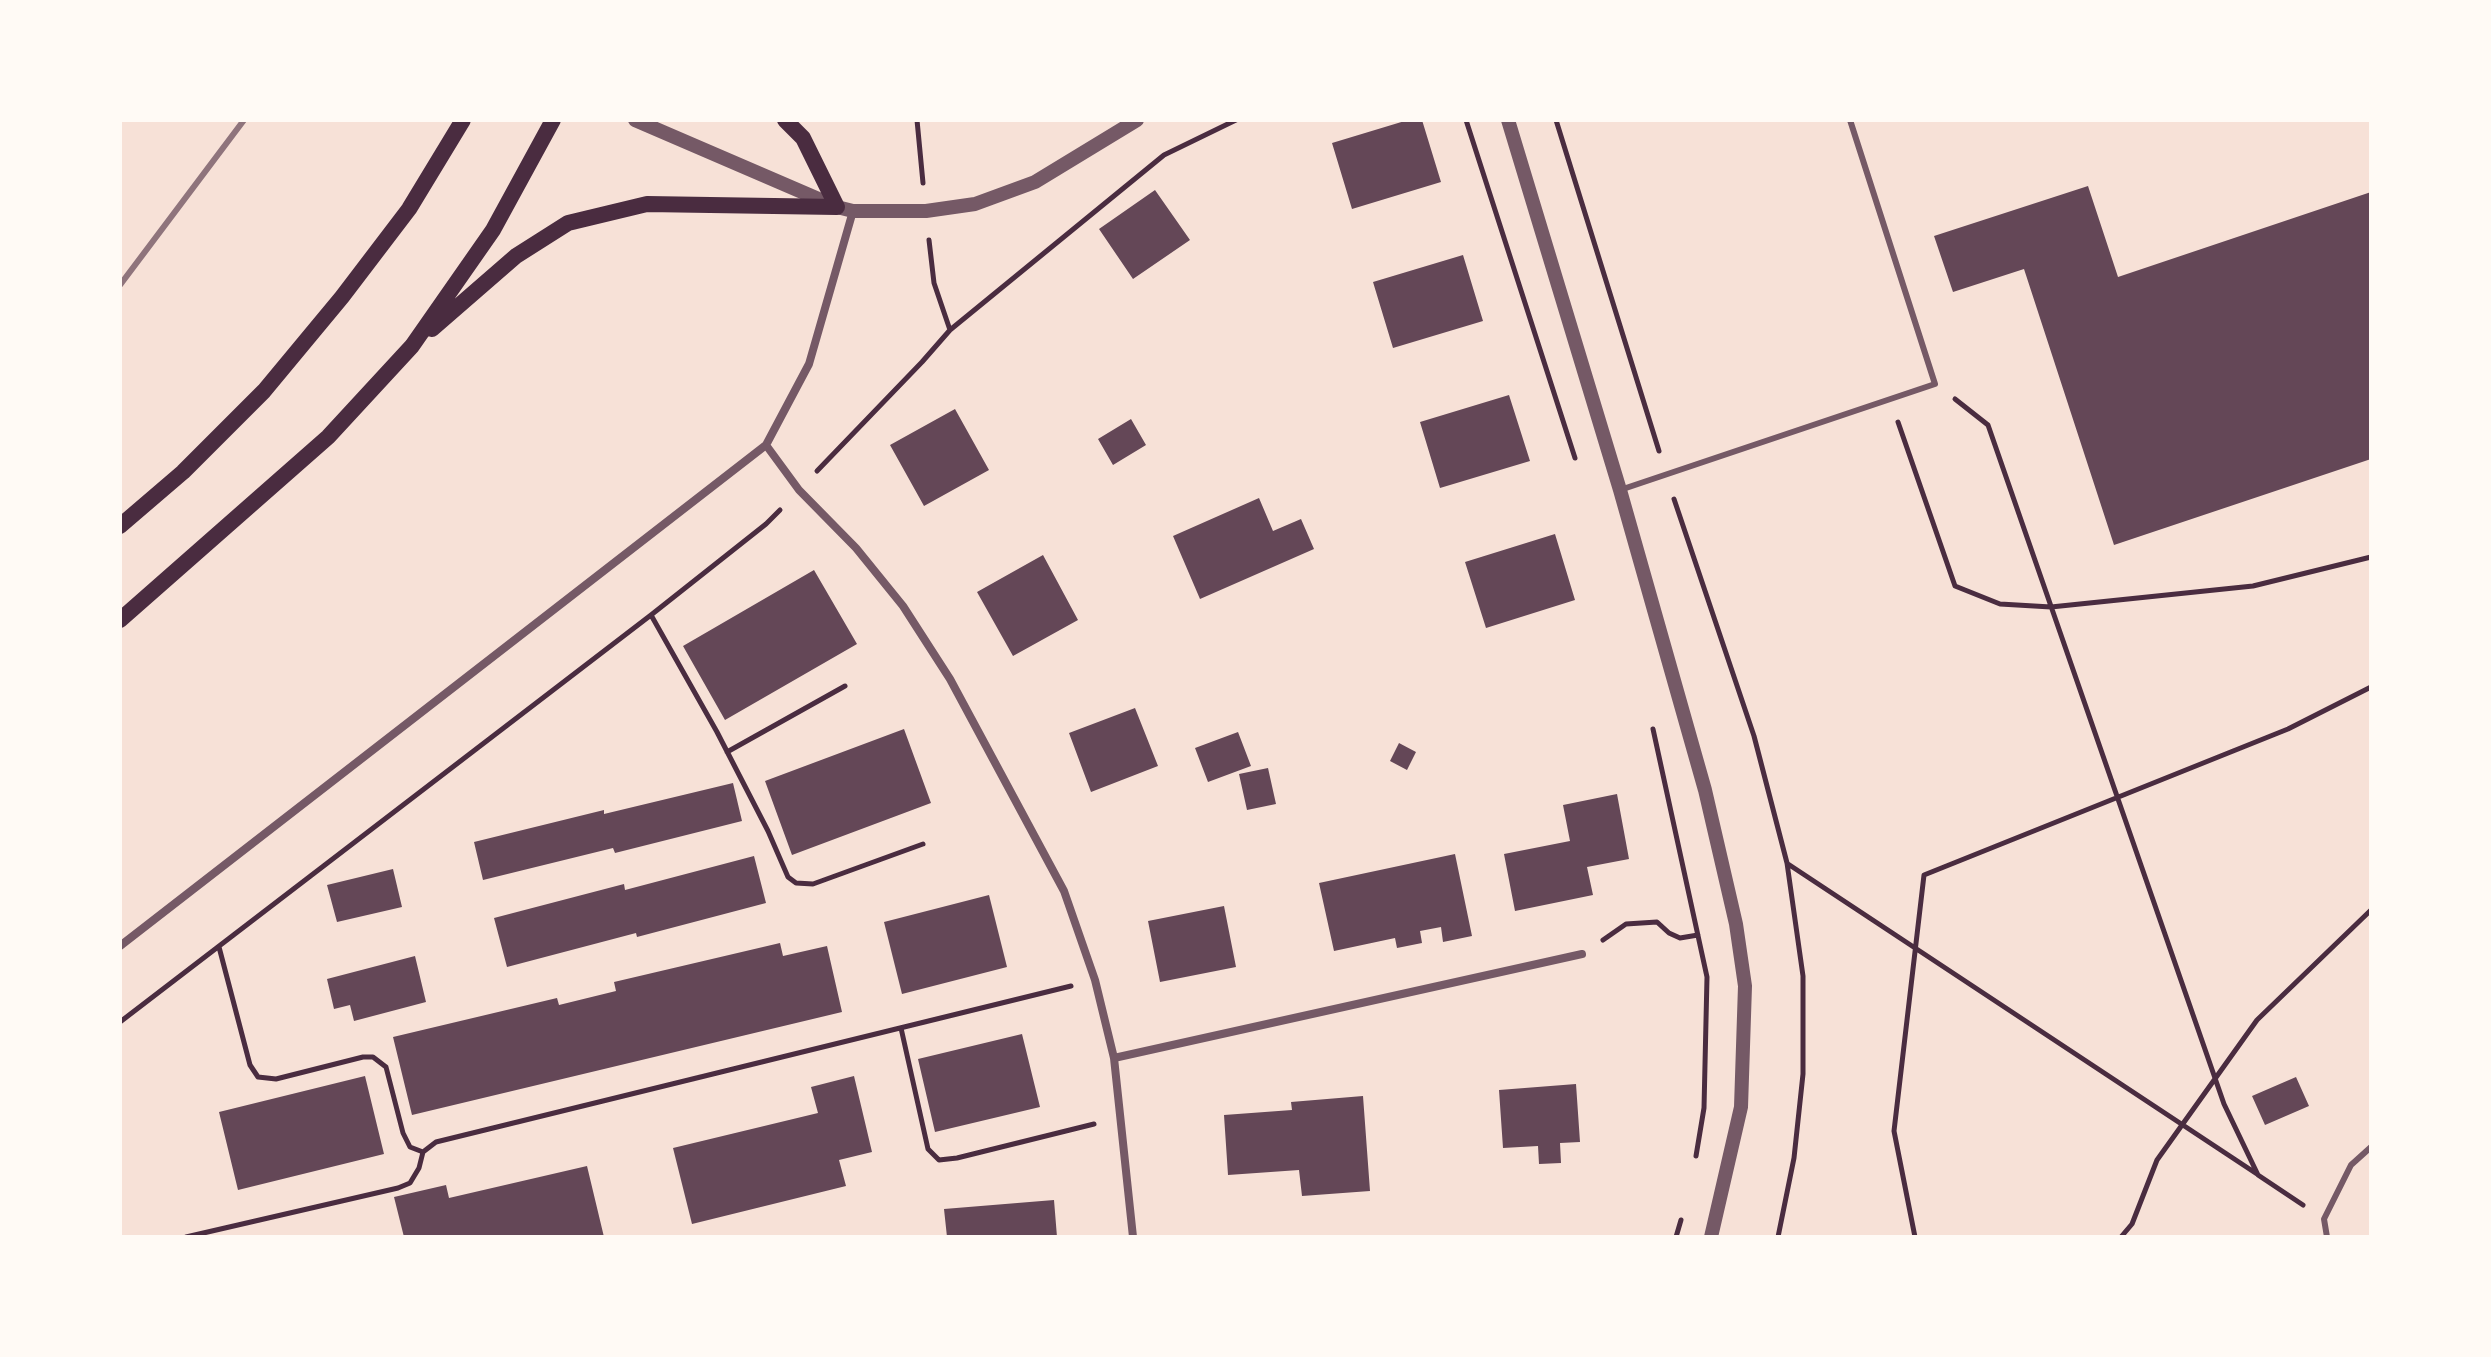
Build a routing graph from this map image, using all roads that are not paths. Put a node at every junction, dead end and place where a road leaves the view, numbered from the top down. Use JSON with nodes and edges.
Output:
{"nodes":[{"id":1,"x":463,"y":120,"type":"edge"},
{"id":2,"x":553,"y":120,"type":"edge"},
{"id":3,"x":635,"y":120,"type":"edge"},
{"id":4,"x":785,"y":120,"type":"edge"},
{"id":5,"x":1137,"y":120,"type":"edge"},
{"id":6,"x":1508,"y":120,"type":"edge"},
{"id":7,"x":1850,"y":120,"type":"edge"},
{"id":8,"x":845,"y":209,"type":"junction"},
{"id":9,"x":412,"y":346,"type":"junction"},
{"id":10,"x":766,"y":445,"type":"junction"},
{"id":11,"x":1620,"y":490,"type":"junction"},
{"id":12,"x":120,"y":526,"type":"edge"},
{"id":13,"x":120,"y":620,"type":"edge"},
{"id":14,"x":120,"y":946,"type":"edge"},
{"id":15,"x":1582,"y":954,"type":"road end"},
{"id":16,"x":1114,"y":1058,"type":"junction"},
{"id":17,"x":2371,"y":1147,"type":"edge"},
{"id":18,"x":1133,"y":1237,"type":"edge"},
{"id":19,"x":1711,"y":1237,"type":"edge"},
{"id":20,"x":2327,"y":1237,"type":"edge"}],
"edges":[{"from":1,"to":12,"type":"main road"},
{"from":2,"to":9,"type":"main road"},
{"from":3,"to":8,"type":"street"},
{"from":4,"to":8,"type":"main road"},
{"from":5,"to":8,"type":"street"},
{"from":6,"to":11,"type":"street"},
{"from":7,"to":11,"type":"lane"},
{"from":8,"to":9,"type":"main road"},
{"from":8,"to":10,"type":"street"},
{"from":9,"to":13,"type":"main road"},
{"from":10,"to":14,"type":"street"},
{"from":10,"to":16,"type":"street"},
{"from":11,"to":19,"type":"street"},
{"from":15,"to":16,"type":"street"},
{"from":16,"to":18,"type":"street"},
{"from":17,"to":20,"type":"lane"}]}
